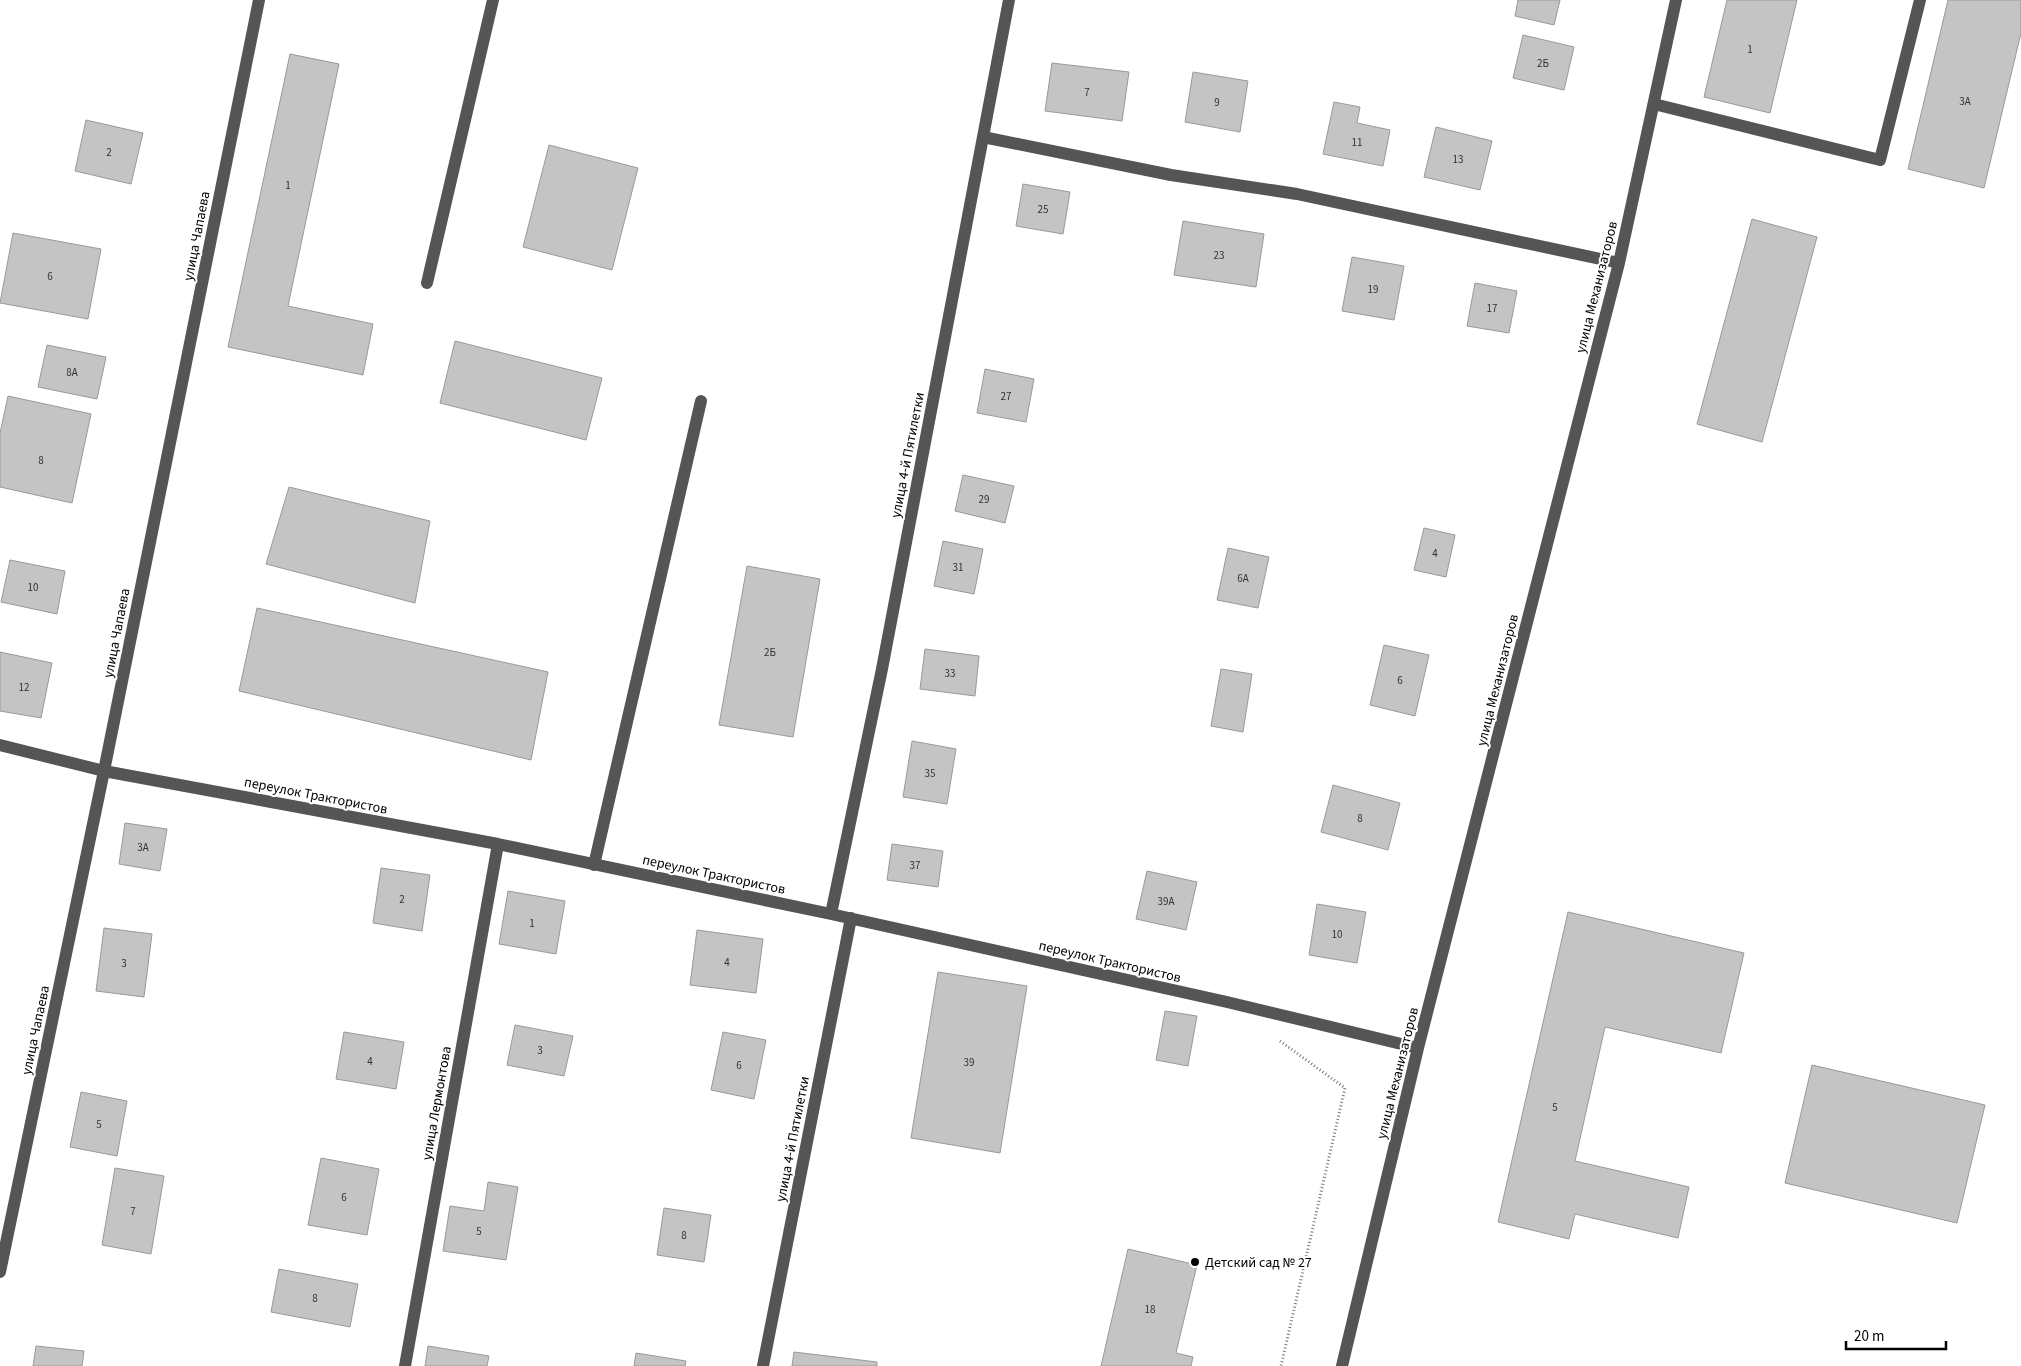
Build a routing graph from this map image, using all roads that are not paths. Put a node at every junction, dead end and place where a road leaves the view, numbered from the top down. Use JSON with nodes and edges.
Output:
{"nodes":[{"id":1,"x":259,"y":0,"type":"edge"},
{"id":2,"x":493,"y":0,"type":"edge"},
{"id":3,"x":1009,"y":0,"type":"edge"},
{"id":4,"x":1676,"y":0,"type":"edge"},
{"id":5,"x":1920,"y":0,"type":"edge"},
{"id":6,"x":1654,"y":104,"type":"junction"},
{"id":7,"x":983,"y":137,"type":"junction"},
{"id":8,"x":1619,"y":263,"type":"junction"},
{"id":9,"x":427,"y":283,"type":"dead end"},
{"id":10,"x":701,"y":401,"type":"dead end"},
{"id":11,"x":0,"y":745,"type":"edge"},
{"id":12,"x":104,"y":771,"type":"junction"},
{"id":13,"x":498,"y":844,"type":"junction"},
{"id":14,"x":594,"y":865,"type":"junction"},
{"id":15,"x":831,"y":914,"type":"junction"},
{"id":16,"x":851,"y":918,"type":"junction"},
{"id":17,"x":1418,"y":1048,"type":"junction"},
{"id":18,"x":0,"y":1272,"type":"edge"},
{"id":19,"x":405,"y":1366,"type":"edge"},
{"id":20,"x":763,"y":1366,"type":"edge"},
{"id":21,"x":1342,"y":1366,"type":"edge"}],
"edges":[{"from":1,"to":12,"type":"street","name":"улица Чапаева"},
{"from":2,"to":9,"type":"street"},
{"from":3,"to":7,"type":"street","name":"улица 4-й Пятилетки"},
{"from":4,"to":6,"type":"street","name":"улица Механизаторов"},
{"from":5,"to":6,"type":"street"},
{"from":6,"to":8,"type":"street","name":"улица Механизаторов"},
{"from":7,"to":8,"type":"street"},
{"from":7,"to":15,"type":"street","name":"улица 4-й Пятилетки"},
{"from":8,"to":17,"type":"street","name":"улица Механизаторов"},
{"from":10,"to":14,"type":"street"},
{"from":11,"to":12,"type":"street","name":"переулок Трактористов"},
{"from":12,"to":13,"type":"street","name":"переулок Трактористов"},
{"from":12,"to":18,"type":"street","name":"улица Чапаева"},
{"from":13,"to":14,"type":"street","name":"переулок Трактористов"},
{"from":13,"to":19,"type":"street","name":"улица Лермонтова"},
{"from":14,"to":15,"type":"street","name":"переулок Трактористов"},
{"from":15,"to":16,"type":"street","name":"переулок Трактористов"},
{"from":16,"to":17,"type":"street","name":"переулок Трактористов"},
{"from":16,"to":20,"type":"street","name":"улица 4-й Пятилетки"},
{"from":17,"to":21,"type":"street","name":"улица Механизаторов"}]}
